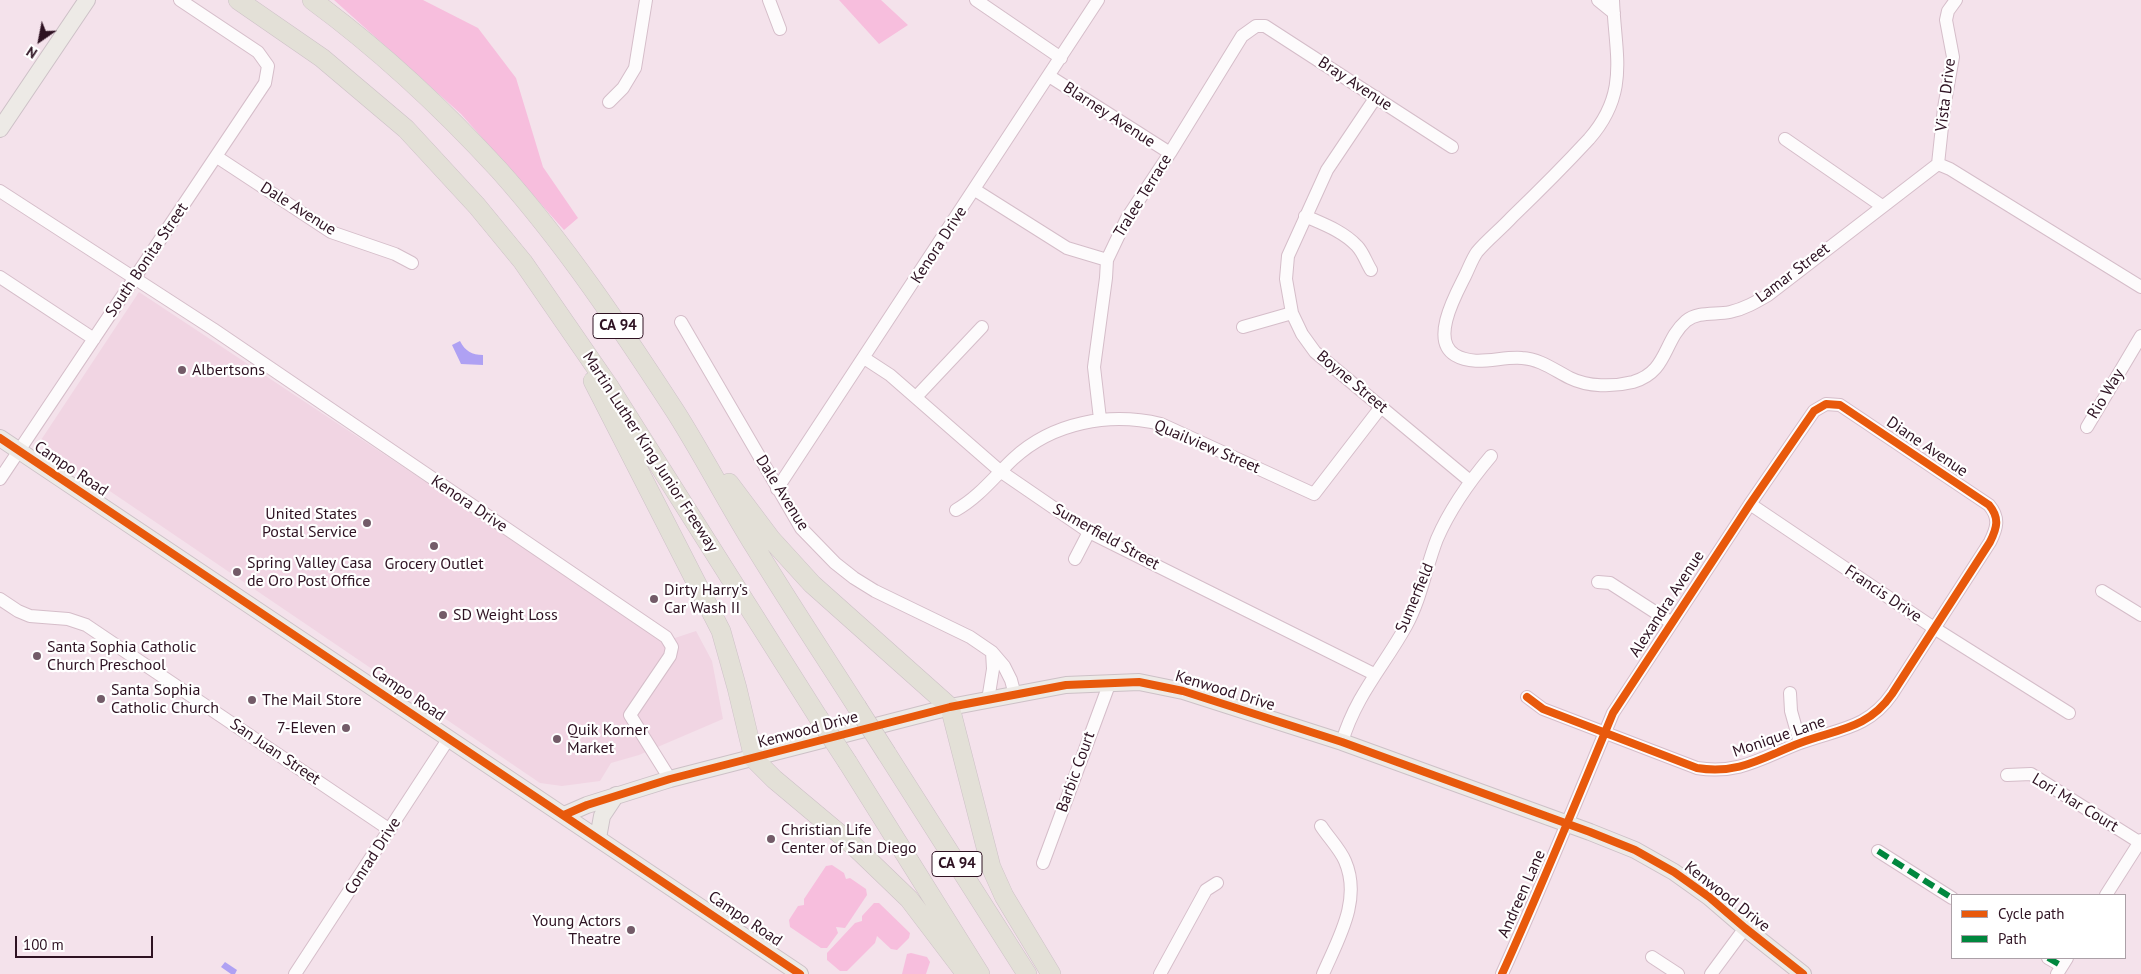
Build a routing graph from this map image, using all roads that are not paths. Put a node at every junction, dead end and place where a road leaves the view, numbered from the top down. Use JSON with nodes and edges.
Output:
{"nodes":[{"id":1,"x":87,"y":0,"type":"edge"},
{"id":2,"x":180,"y":0,"type":"edge"},
{"id":3,"x":238,"y":0,"type":"edge"},
{"id":4,"x":312,"y":0,"type":"edge"},
{"id":5,"x":646,"y":0,"type":"edge"},
{"id":6,"x":769,"y":0,"type":"edge"},
{"id":7,"x":976,"y":0,"type":"edge"},
{"id":8,"x":1098,"y":0,"type":"edge"},
{"id":9,"x":1598,"y":0,"type":"edge"},
{"id":10,"x":1956,"y":0,"type":"edge"},
{"id":11,"x":1614,"y":6,"type":"edge"},
{"id":12,"x":1256,"y":26,"type":"joint"},
{"id":13,"x":780,"y":29,"type":"dead end"},
{"id":14,"x":1061,"y":58,"type":"junction"},
{"id":15,"x":1049,"y":76,"type":"junction"},
{"id":16,"x":1376,"y":97,"type":"junction"},
{"id":17,"x":609,"y":102,"type":"dead end"},
{"id":18,"x":0,"y":129,"type":"edge"},
{"id":19,"x":1785,"y":140,"type":"dead end"},
{"id":20,"x":1452,"y":147,"type":"dead end"},
{"id":21,"x":1170,"y":153,"type":"junction"},
{"id":22,"x":217,"y":157,"type":"junction"},
{"id":23,"x":1938,"y":164,"type":"junction"},
{"id":24,"x":975,"y":190,"type":"junction"},
{"id":25,"x":0,"y":191,"type":"edge"},
{"id":26,"x":1882,"y":206,"type":"junction"},
{"id":27,"x":1305,"y":216,"type":"junction"},
{"id":28,"x":1107,"y":260,"type":"junction"},
{"id":29,"x":412,"y":263,"type":"dead end"},
{"id":30,"x":1370,"y":270,"type":"dead end"},
{"id":31,"x":0,"y":277,"type":"edge"},
{"id":32,"x":133,"y":279,"type":"junction"},
{"id":33,"x":2141,"y":287,"type":"edge"},
{"id":34,"x":559,"y":313,"type":"junction"},
{"id":35,"x":1292,"y":313,"type":"junction"},
{"id":36,"x":680,"y":322,"type":"dead end"},
{"id":37,"x":982,"y":327,"type":"dead end"},
{"id":38,"x":1243,"y":327,"type":"dead end"},
{"id":39,"x":2141,"y":336,"type":"edge"},
{"id":40,"x":94,"y":339,"type":"junction"},
{"id":41,"x":864,"y":358,"type":"junction"},
{"id":42,"x":916,"y":397,"type":"junction"},
{"id":43,"x":1381,"y":406,"type":"junction"},
{"id":44,"x":1814,"y":411,"type":"joint"},
{"id":45,"x":676,"y":412,"type":"junction"},
{"id":46,"x":1100,"y":419,"type":"junction"},
{"id":47,"x":2087,"y":427,"type":"dead end"},
{"id":48,"x":0,"y":438,"type":"edge"},
{"id":49,"x":19,"y":451,"type":"junction"},
{"id":50,"x":1491,"y":456,"type":"dead end"},
{"id":51,"x":1000,"y":471,"type":"junction"},
{"id":52,"x":0,"y":479,"type":"edge"},
{"id":53,"x":1470,"y":480,"type":"junction"},
{"id":54,"x":777,"y":489,"type":"junction"},
{"id":55,"x":1750,"y":504,"type":"junction"},
{"id":56,"x":956,"y":510,"type":"dead end"},
{"id":57,"x":1089,"y":532,"type":"junction"},
{"id":58,"x":1990,"y":542,"type":"joint"},
{"id":59,"x":1075,"y":558,"type":"dead end"},
{"id":60,"x":1598,"y":582,"type":"dead end"},
{"id":61,"x":2102,"y":591,"type":"dead end"},
{"id":62,"x":0,"y":599,"type":"edge"},
{"id":63,"x":2141,"y":615,"type":"edge"},
{"id":64,"x":1672,"y":623,"type":"junction"},
{"id":65,"x":1934,"y":628,"type":"junction"},
{"id":66,"x":992,"y":652,"type":"junction"},
{"id":67,"x":1374,"y":674,"type":"junction"},
{"id":68,"x":1110,"y":682,"type":"junction"},
{"id":69,"x":1790,"y":693,"type":"dead end"},
{"id":70,"x":1015,"y":695,"type":"junction"},
{"id":71,"x":1527,"y":697,"type":"dead end"},
{"id":72,"x":988,"y":700,"type":"junction"},
{"id":73,"x":950,"y":707,"type":"junction"},
{"id":74,"x":2069,"y":713,"type":"dead end"},
{"id":75,"x":1605,"y":733,"type":"junction"},
{"id":76,"x":449,"y":738,"type":"junction"},
{"id":77,"x":1342,"y":742,"type":"junction"},
{"id":78,"x":1800,"y":743,"type":"junction"},
{"id":79,"x":754,"y":759,"type":"junction"},
{"id":80,"x":2007,"y":775,"type":"dead end"},
{"id":81,"x":670,"y":779,"type":"junction"},
{"id":82,"x":616,"y":796,"type":"junction"},
{"id":83,"x":564,"y":815,"type":"junction"},
{"id":84,"x":1566,"y":825,"type":"junction"},
{"id":85,"x":1321,"y":826,"type":"dead end"},
{"id":86,"x":390,"y":830,"type":"junction"},
{"id":87,"x":598,"y":838,"type":"junction"},
{"id":88,"x":2140,"y":841,"type":"edge"},
{"id":89,"x":1878,"y":851,"type":"dead end"},
{"id":90,"x":1043,"y":863,"type":"dead end"},
{"id":91,"x":1217,"y":883,"type":"dead end"},
{"id":92,"x":2107,"y":894,"type":"edge"},
{"id":93,"x":1951,"y":897,"type":"edge"},
{"id":94,"x":1745,"y":928,"type":"junction"},
{"id":95,"x":1652,"y":957,"type":"dead end"},
{"id":96,"x":2050,"y":959,"type":"edge"},
{"id":97,"x":2062,"y":966,"type":"edge"},
{"id":98,"x":295,"y":974,"type":"edge"},
{"id":99,"x":800,"y":974,"type":"edge"},
{"id":100,"x":966,"y":974,"type":"edge"},
{"id":101,"x":980,"y":974,"type":"edge"},
{"id":102,"x":1027,"y":974,"type":"edge"},
{"id":103,"x":1051,"y":974,"type":"edge"},
{"id":104,"x":1160,"y":974,"type":"edge"},
{"id":105,"x":1322,"y":974,"type":"edge"},
{"id":106,"x":1502,"y":974,"type":"edge"},
{"id":107,"x":1678,"y":974,"type":"edge"},
{"id":108,"x":1711,"y":974,"type":"edge"},
{"id":109,"x":1803,"y":974,"type":"edge"}],
"edges":[{"from":1,"to":18,"type":"main road"},
{"from":2,"to":22,"type":"street","name":"South Bonita Street"},
{"from":3,"to":34,"type":"highway","name":"Martin Luther King Junior Freeway","number":"CA 94"},
{"from":4,"to":45,"type":"highway","number":"CA 94"},
{"from":5,"to":17,"type":"street"},
{"from":6,"to":13,"type":"street"},
{"from":7,"to":14,"type":"street"},
{"from":8,"to":14,"type":"street","name":"Kenora Drive"},
{"from":9,"to":11,"type":"street"},
{"from":10,"to":23,"type":"street","name":"Vista Drive"},
{"from":11,"to":26,"type":"street","name":"Lamar Street"},
{"from":12,"to":16,"type":"street","name":"Bray Avenue"},
{"from":12,"to":21,"type":"street","name":"Tralee Terrace"},
{"from":14,"to":15,"type":"street","name":"Kenora Drive"},
{"from":15,"to":21,"type":"street","name":"Blarney Avenue"},
{"from":15,"to":24,"type":"street","name":"Kenora Drive"},
{"from":16,"to":20,"type":"street","name":"Bray Avenue"},
{"from":16,"to":27,"type":"street","name":"Boyne Street"},
{"from":19,"to":26,"type":"street"},
{"from":21,"to":28,"type":"street","name":"Tralee Terrace"},
{"from":22,"to":29,"type":"street","name":"Dale Avenue"},
{"from":22,"to":32,"type":"street","name":"South Bonita Street"},
{"from":23,"to":26,"type":"street","name":"Lamar Street"},
{"from":23,"to":33,"type":"street"},
{"from":24,"to":28,"type":"street"},
{"from":24,"to":41,"type":"street","name":"Kenora Drive"},
{"from":25,"to":32,"type":"street"},
{"from":27,"to":30,"type":"street"},
{"from":27,"to":35,"type":"street","name":"Boyne Street"},
{"from":28,"to":46,"type":"street","name":"Tralee Terrace"},
{"from":31,"to":40,"type":"street"},
{"from":32,"to":40,"type":"street","name":"South Bonita Street"},
{"from":32,"to":81,"type":"street","name":"Kenora Drive"},
{"from":34,"to":79,"type":"highway"},
{"from":34,"to":101,"type":"highway","name":"Martin Luther King Junior Freeway","number":"CA 94","bridge":true},
{"from":35,"to":38,"type":"street"},
{"from":35,"to":43,"type":"street","name":"Boyne Street"},
{"from":36,"to":54,"type":"street","name":"Dale Avenue"},
{"from":37,"to":42,"type":"street"},
{"from":39,"to":47,"type":"street","name":"Rio Way"},
{"from":40,"to":49,"type":"street","name":"South Bonita Street"},
{"from":41,"to":42,"type":"street","name":"Sumerfield Street"},
{"from":41,"to":54,"type":"street","name":"Kenora Drive"},
{"from":42,"to":51,"type":"street","name":"Sumerfield Street"},
{"from":43,"to":46,"type":"street","name":"Quailview Street"},
{"from":43,"to":53,"type":"street","name":"Boyne Street"},
{"from":44,"to":55,"type":"street","name":"Alexandra Avenue"},
{"from":44,"to":58,"type":"street","name":"Diane Avenue"},
{"from":45,"to":73,"type":"highway"},
{"from":45,"to":102,"type":"highway","number":"CA 94","bridge":true},
{"from":46,"to":51,"type":"street","name":"Quailview Street"},
{"from":48,"to":49,"type":"main road","name":"Campo Road"},
{"from":49,"to":52,"type":"street","name":"South Bonita Street"},
{"from":49,"to":76,"type":"main road","name":"Campo Road"},
{"from":50,"to":53,"type":"street","name":"Sumerfield"},
{"from":51,"to":56,"type":"street","name":"Quailview Street"},
{"from":51,"to":57,"type":"street","name":"Sumerfield Street"},
{"from":53,"to":67,"type":"street","name":"Sumerfield"},
{"from":54,"to":66,"type":"street","name":"Dale Avenue"},
{"from":55,"to":64,"type":"street","name":"Alexandra Avenue"},
{"from":55,"to":65,"type":"street","name":"Francis Drive"},
{"from":57,"to":59,"type":"street"},
{"from":57,"to":67,"type":"street","name":"Sumerfield Street"},
{"from":58,"to":65,"type":"street","name":"Monique Lane"},
{"from":60,"to":64,"type":"street"},
{"from":61,"to":63,"type":"street"},
{"from":62,"to":86,"type":"street","name":"San Juan Street"},
{"from":64,"to":75,"type":"street","name":"Alexandra Avenue"},
{"from":65,"to":74,"type":"street","name":"Francis Drive"},
{"from":65,"to":78,"type":"street","name":"Monique Lane"},
{"from":66,"to":70,"type":"street","name":"Dale Avenue"},
{"from":66,"to":72,"type":"street"},
{"from":67,"to":77,"type":"street","name":"Sumerfield"},
{"from":68,"to":70,"type":"main road","name":"Kenwood Drive"},
{"from":68,"to":77,"type":"main road","name":"Kenwood Drive"},
{"from":68,"to":90,"type":"street","name":"Barbic Court"},
{"from":69,"to":78,"type":"street"},
{"from":70,"to":72,"type":"main road","name":"Kenwood Drive"},
{"from":71,"to":75,"type":"street","name":"Monique Lane"},
{"from":72,"to":73,"type":"main road","name":"Kenwood Drive"},
{"from":73,"to":79,"type":"main road","name":"Kenwood Drive"},
{"from":73,"to":103,"type":"highway"},
{"from":75,"to":78,"type":"street","name":"Monique Lane"},
{"from":75,"to":84,"type":"street","name":"Alexandra Avenue"},
{"from":76,"to":83,"type":"main road","name":"Campo Road"},
{"from":76,"to":86,"type":"street","name":"Conrad Drive"},
{"from":77,"to":84,"type":"main road","name":"Kenwood Drive"},
{"from":79,"to":81,"type":"main road","name":"Kenwood Drive"},
{"from":79,"to":100,"type":"highway"},
{"from":80,"to":88,"type":"street","name":"Lori Mar Court"},
{"from":81,"to":82,"type":"main road","name":"Kenwood Drive"},
{"from":82,"to":83,"type":"main road","name":"Kenwood Drive"},
{"from":82,"to":87,"type":"main road"},
{"from":83,"to":87,"type":"main road","name":"Campo Road"},
{"from":84,"to":94,"type":"main road","name":"Kenwood Drive"},
{"from":84,"to":106,"type":"street","name":"Andreen Lane"},
{"from":85,"to":105,"type":"street"},
{"from":86,"to":98,"type":"street","name":"Conrad Drive"},
{"from":87,"to":99,"type":"main road","name":"Campo Road"},
{"from":88,"to":92,"type":"street"},
{"from":89,"to":93,"type":"street"},
{"from":91,"to":104,"type":"street"},
{"from":94,"to":108,"type":"street"},
{"from":94,"to":109,"type":"main road","name":"Kenwood Drive"},
{"from":95,"to":107,"type":"street"},
{"from":96,"to":97,"type":"street"}]}
